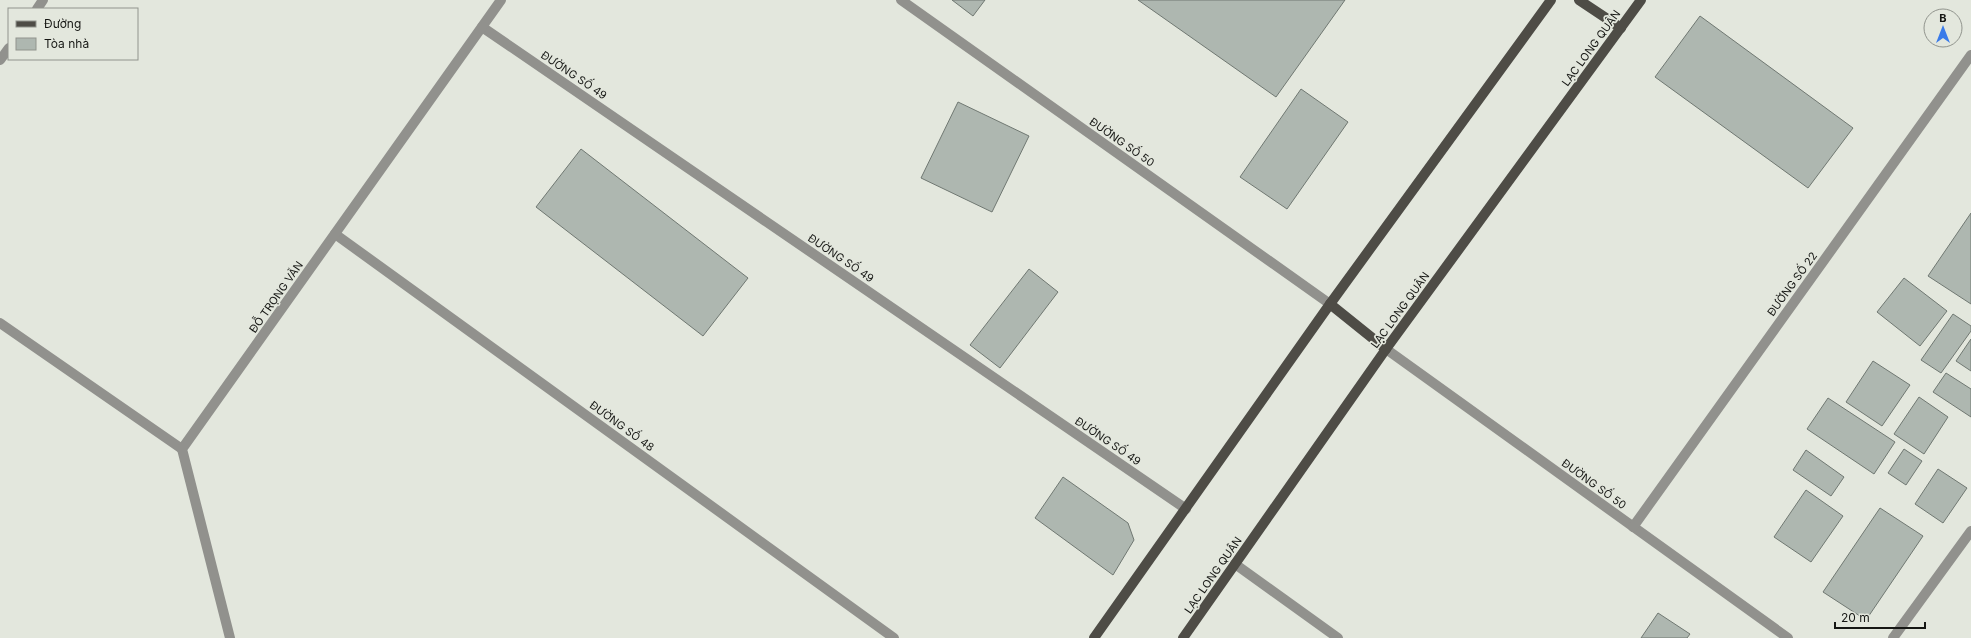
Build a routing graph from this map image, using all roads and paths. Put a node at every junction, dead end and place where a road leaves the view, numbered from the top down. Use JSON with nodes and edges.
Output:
{"nodes":[{"id":1,"x":502,"y":0,"type":"edge"},
{"id":2,"x":901,"y":0,"type":"edge"},
{"id":3,"x":1551,"y":0,"type":"edge"},
{"id":4,"x":1579,"y":0,"type":"edge"},
{"id":5,"x":1641,"y":0,"type":"edge"},
{"id":6,"x":482,"y":27,"type":"junction"},
{"id":7,"x":1621,"y":28,"type":"junction"},
{"id":8,"x":8,"y":49,"type":"edge"},
{"id":9,"x":1971,"y":55,"type":"edge"},
{"id":10,"x":0,"y":60,"type":"edge"},
{"id":11,"x":336,"y":234,"type":"junction"},
{"id":12,"x":1330,"y":304,"type":"junction"},
{"id":13,"x":0,"y":323,"type":"edge"},
{"id":14,"x":1386,"y":349,"type":"junction"},
{"id":15,"x":182,"y":449,"type":"junction"},
{"id":16,"x":1186,"y":509,"type":"junction"},
{"id":17,"x":1633,"y":527,"type":"junction"},
{"id":18,"x":1971,"y":531,"type":"edge"},
{"id":19,"x":1235,"y":564,"type":"junction"},
{"id":20,"x":230,"y":638,"type":"edge"},
{"id":21,"x":894,"y":638,"type":"edge"},
{"id":22,"x":1094,"y":638,"type":"edge"},
{"id":23,"x":1184,"y":638,"type":"edge"},
{"id":24,"x":1338,"y":638,"type":"edge"},
{"id":25,"x":1788,"y":638,"type":"edge"},
{"id":26,"x":1893,"y":638,"type":"edge"}],
"edges":[{"from":1,"to":6,"type":"street","name":"ĐỖ TRỌNG VĂN"},
{"from":2,"to":12,"type":"street","name":"ĐƯỜNG SỐ 50"},
{"from":3,"to":12,"type":"main road"},
{"from":4,"to":7,"type":"main road"},
{"from":5,"to":7,"type":"main road","name":"LẠC LONG QUÂN"},
{"from":6,"to":11,"type":"street","name":"ĐỖ TRỌNG VĂN"},
{"from":6,"to":16,"type":"street","name":"ĐƯỜNG SỐ 49"},
{"from":7,"to":14,"type":"main road","name":"LẠC LONG QUÂN"},
{"from":8,"to":10,"type":"street"},
{"from":9,"to":17,"type":"street","name":"ĐƯỜNG SỐ 22"},
{"from":11,"to":15,"type":"street","name":"ĐỖ TRỌNG VĂN"},
{"from":11,"to":21,"type":"street","name":"ĐƯỜNG SỐ 48"},
{"from":12,"to":14,"type":"main road"},
{"from":12,"to":16,"type":"main road"},
{"from":13,"to":15,"type":"street"},
{"from":14,"to":17,"type":"street","name":"ĐƯỜNG SỐ 50"},
{"from":14,"to":19,"type":"main road","name":"LẠC LONG QUÂN"},
{"from":15,"to":20,"type":"street"},
{"from":16,"to":22,"type":"main road"},
{"from":17,"to":25,"type":"street","name":"ĐƯỜNG SỐ 50"},
{"from":18,"to":26,"type":"street"},
{"from":19,"to":23,"type":"main road","name":"LẠC LONG QUÂN"},
{"from":19,"to":24,"type":"street"}]}
